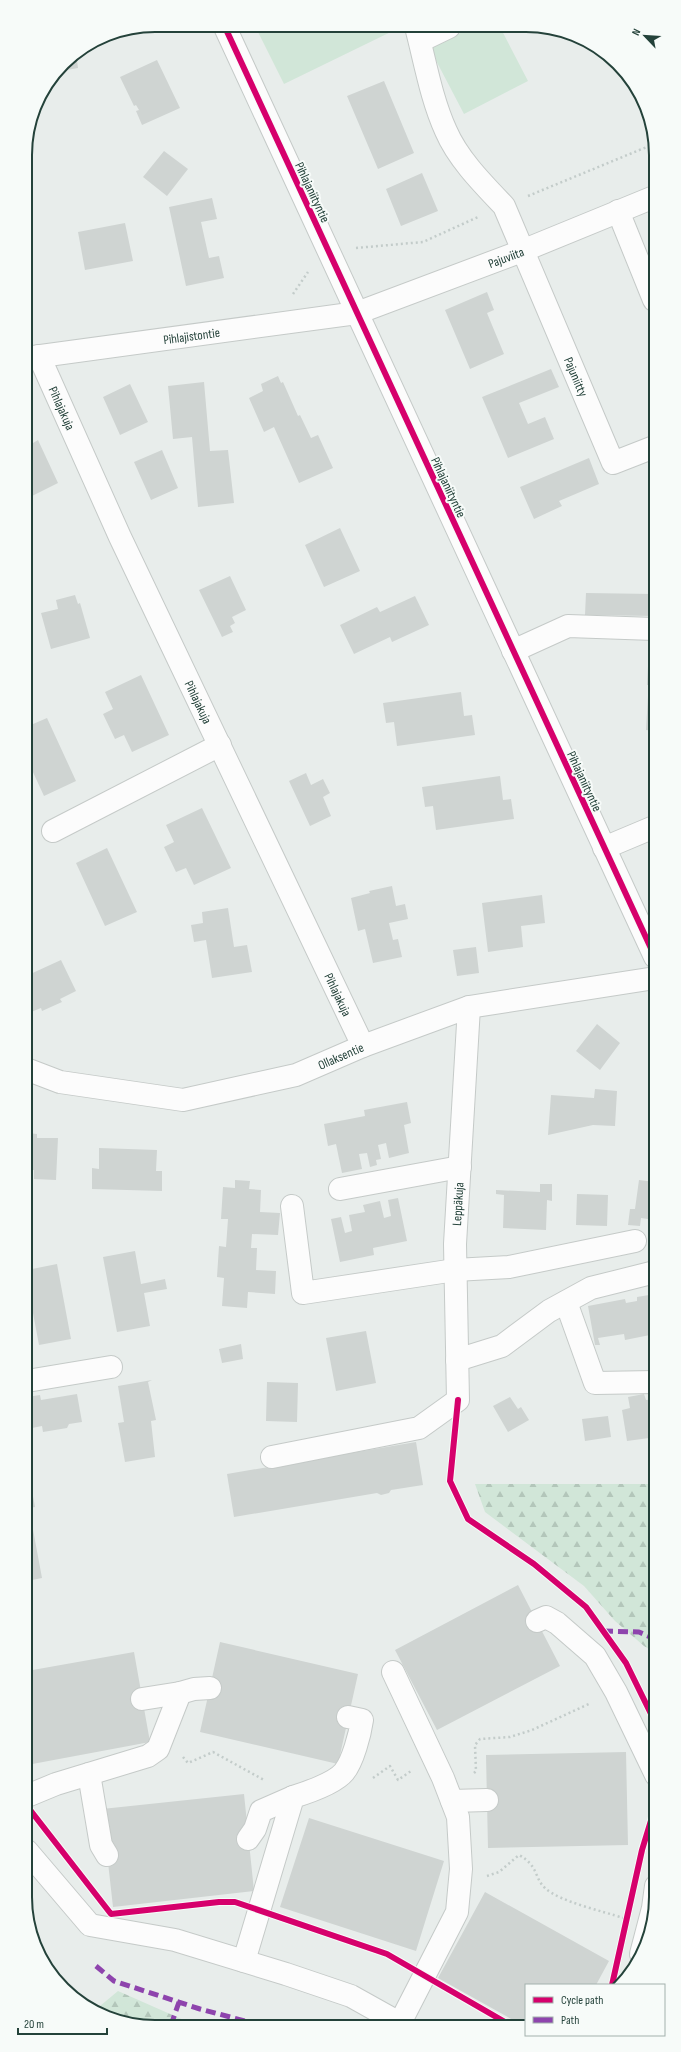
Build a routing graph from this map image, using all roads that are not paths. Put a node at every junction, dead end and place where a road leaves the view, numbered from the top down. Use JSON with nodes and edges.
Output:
{"nodes":[{"id":1,"x":227,"y":32,"type":"edge"},
{"id":2,"x":418,"y":34,"type":"edge"},
{"id":3,"x":649,"y":199,"type":"edge"},
{"id":4,"x":618,"y":211,"type":"junction"},
{"id":5,"x":522,"y":251,"type":"junction"},
{"id":6,"x":649,"y":288,"type":"edge"},
{"id":7,"x":357,"y":313,"type":"junction"},
{"id":8,"x":32,"y":357,"type":"edge"},
{"id":9,"x":649,"y":449,"type":"edge"},
{"id":10,"x":649,"y":629,"type":"edge"},
{"id":11,"x":513,"y":651,"type":"junction"},
{"id":12,"x":220,"y":745,"type":"junction"},
{"id":13,"x":649,"y":829,"type":"edge"},
{"id":14,"x":53,"y":831,"type":"dead end"},
{"id":15,"x":604,"y":848,"type":"junction"},
{"id":16,"x":649,"y":944,"type":"edge"},
{"id":17,"x":649,"y":979,"type":"edge"},
{"id":18,"x":469,"y":1007,"type":"junction"},
{"id":19,"x":363,"y":1046,"type":"junction"},
{"id":20,"x":32,"y":1071,"type":"edge"},
{"id":21,"x":460,"y":1167,"type":"junction"},
{"id":22,"x":340,"y":1189,"type":"dead end"},
{"id":23,"x":292,"y":1206,"type":"dead end"},
{"id":24,"x":635,"y":1241,"type":"dead end"},
{"id":25,"x":455,"y":1270,"type":"junction"},
{"id":26,"x":649,"y":1274,"type":"edge"},
{"id":27,"x":566,"y":1302,"type":"junction"},
{"id":28,"x":457,"y":1360,"type":"junction"},
{"id":29,"x":111,"y":1367,"type":"dead end"},
{"id":30,"x":32,"y":1380,"type":"edge"},
{"id":31,"x":649,"y":1382,"type":"edge"},
{"id":32,"x":272,"y":1457,"type":"dead end"},
{"id":33,"x":537,"y":1621,"type":"dead end"},
{"id":34,"x":393,"y":1672,"type":"dead end"},
{"id":35,"x":210,"y":1688,"type":"dead end"},
{"id":36,"x":180,"y":1693,"type":"junction"},
{"id":37,"x":142,"y":1699,"type":"dead end"},
{"id":38,"x":348,"y":1717,"type":"dead end"},
{"id":39,"x":649,"y":1760,"type":"edge"},
{"id":40,"x":89,"y":1774,"type":"junction"},
{"id":41,"x":32,"y":1794,"type":"edge"},
{"id":42,"x":294,"y":1797,"type":"junction"},
{"id":43,"x":487,"y":1800,"type":"dead end"},
{"id":44,"x":452,"y":1801,"type":"junction"},
{"id":45,"x":248,"y":1839,"type":"dead end"},
{"id":46,"x":107,"y":1855,"type":"dead end"},
{"id":47,"x":32,"y":1857,"type":"edge"},
{"id":48,"x":244,"y":1962,"type":"junction"},
{"id":49,"x":394,"y":2020,"type":"edge"},
{"id":50,"x":403,"y":2020,"type":"edge"}],
"edges":[{"from":1,"to":7,"type":"street","name":"Pihlajaniityntie"},
{"from":2,"to":5,"type":"street"},
{"from":3,"to":4,"type":"street","name":"Pajuviita"},
{"from":4,"to":5,"type":"street","name":"Pajuviita"},
{"from":4,"to":6,"type":"street"},
{"from":5,"to":7,"type":"street","name":"Pajuviita"},
{"from":5,"to":9,"type":"street","name":"Pajuniitty"},
{"from":7,"to":8,"type":"street","name":"Pihlajistontie"},
{"from":7,"to":11,"type":"street","name":"Pihlajaniityntie"},
{"from":8,"to":12,"type":"street","name":"Pihlajakuja"},
{"from":10,"to":11,"type":"street"},
{"from":11,"to":15,"type":"street","name":"Pihlajaniityntie"},
{"from":12,"to":14,"type":"street"},
{"from":12,"to":19,"type":"street","name":"Pihlajakuja"},
{"from":13,"to":15,"type":"street"},
{"from":15,"to":16,"type":"street","name":"Pihlajaniityntie"},
{"from":17,"to":18,"type":"street","name":"Ollaksentie"},
{"from":18,"to":19,"type":"street","name":"Ollaksentie"},
{"from":18,"to":21,"type":"street","name":"Leppäkuja"},
{"from":19,"to":20,"type":"street","name":"Ollaksentie"},
{"from":21,"to":22,"type":"street"},
{"from":21,"to":25,"type":"street","name":"Leppäkuja"},
{"from":23,"to":25,"type":"street"},
{"from":24,"to":25,"type":"street"},
{"from":25,"to":28,"type":"street","name":"Leppäkuja"},
{"from":26,"to":27,"type":"street"},
{"from":27,"to":28,"type":"street"},
{"from":27,"to":31,"type":"street"},
{"from":28,"to":32,"type":"street","name":"Leppäkuja"},
{"from":29,"to":30,"type":"street"},
{"from":33,"to":39,"type":"street"},
{"from":34,"to":44,"type":"street"},
{"from":35,"to":36,"type":"street"},
{"from":36,"to":37,"type":"street"},
{"from":36,"to":40,"type":"street"},
{"from":38,"to":42,"type":"street"},
{"from":40,"to":41,"type":"street"},
{"from":40,"to":46,"type":"street"},
{"from":42,"to":45,"type":"street"},
{"from":42,"to":48,"type":"street"},
{"from":43,"to":44,"type":"street"},
{"from":44,"to":50,"type":"street"},
{"from":47,"to":48,"type":"street"},
{"from":48,"to":49,"type":"street"}]}
